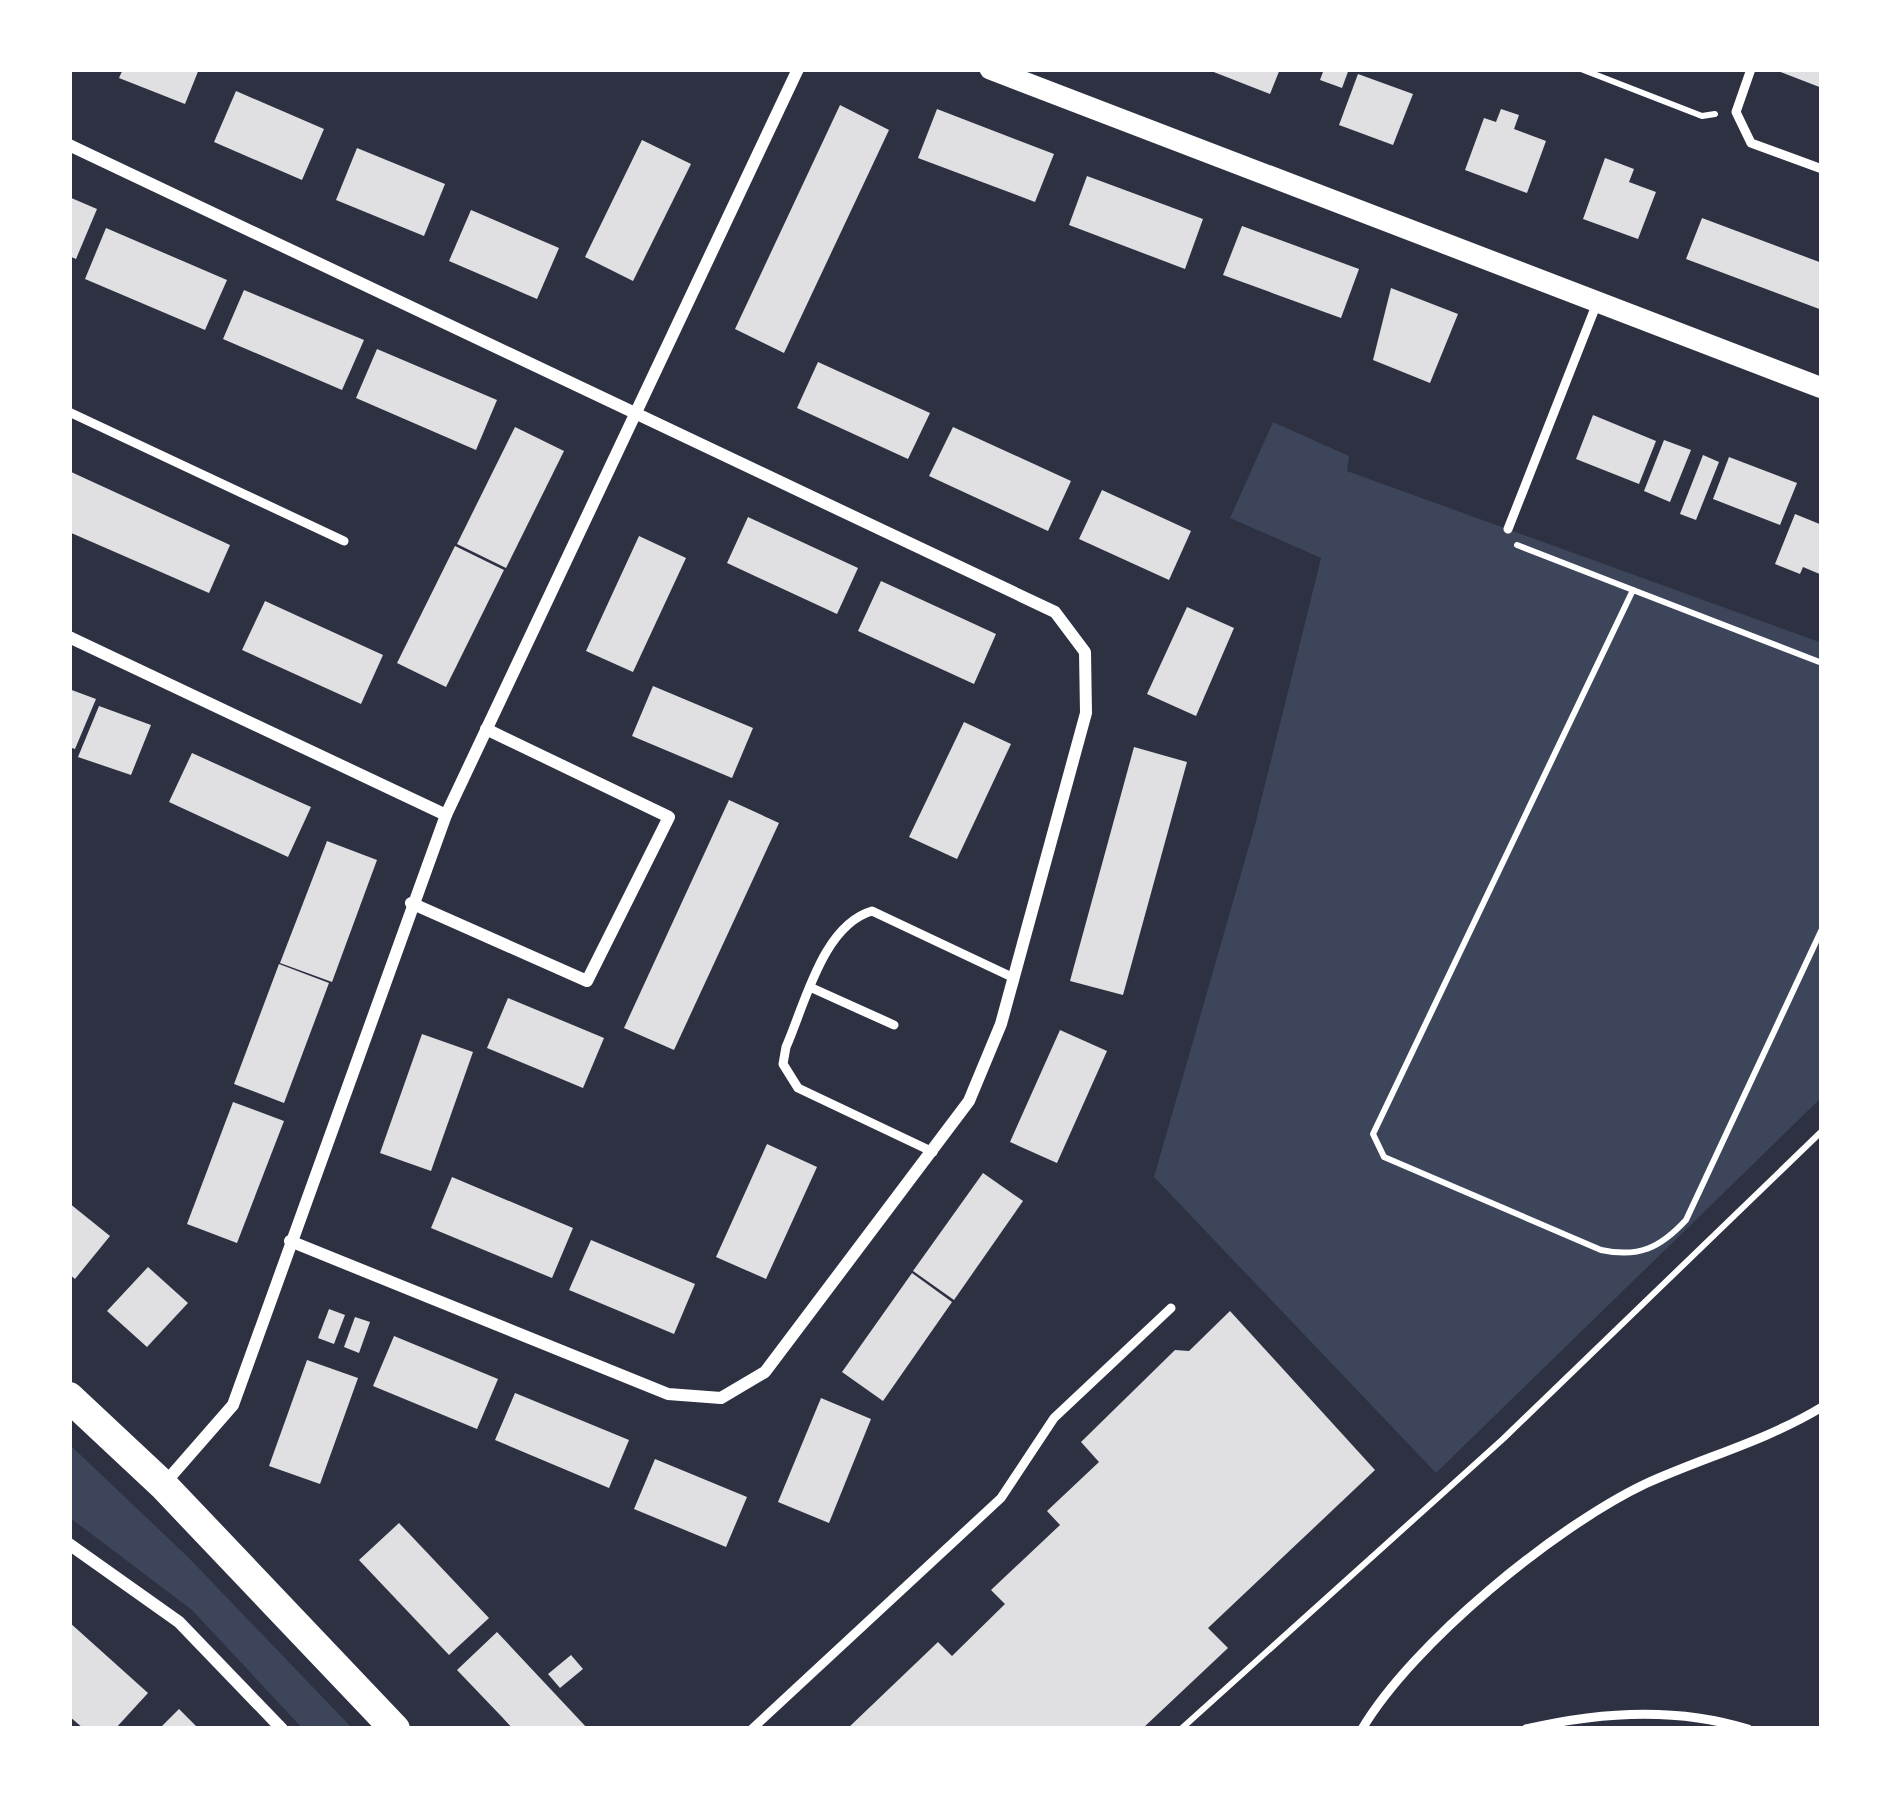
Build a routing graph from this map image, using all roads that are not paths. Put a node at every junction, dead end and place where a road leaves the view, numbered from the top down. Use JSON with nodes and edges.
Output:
{"nodes":[{"id":1,"x":799,"y":69,"type":"edge"},
{"id":2,"x":990,"y":69,"type":"edge"},
{"id":3,"x":1751,"y":69,"type":"edge"},
{"id":4,"x":69,"y":145,"type":"edge"},
{"id":5,"x":1822,"y":169,"type":"edge"},
{"id":6,"x":1597,"y":303,"type":"junction"},
{"id":7,"x":1822,"y":388,"type":"edge"},
{"id":8,"x":636,"y":410,"type":"junction"},
{"id":9,"x":69,"y":412,"type":"edge"},
{"id":10,"x":1508,"y":529,"type":"road end"},
{"id":11,"x":344,"y":541,"type":"dead end"},
{"id":12,"x":69,"y":638,"type":"edge"},
{"id":13,"x":486,"y":729,"type":"junction"},
{"id":14,"x":446,"y":815,"type":"junction"},
{"id":15,"x":411,"y":903,"type":"junction"},
{"id":16,"x":1015,"y":978,"type":"junction"},
{"id":17,"x":812,"y":988,"type":"junction"},
{"id":18,"x":894,"y":1024,"type":"dead end"},
{"id":19,"x":933,"y":1152,"type":"junction"},
{"id":20,"x":290,"y":1241,"type":"junction"},
{"id":21,"x":1171,"y":1308,"type":"dead end"},
{"id":22,"x":69,"y":1397,"type":"edge"},
{"id":23,"x":1822,"y":1407,"type":"edge"},
{"id":24,"x":163,"y":1484,"type":"junction"},
{"id":25,"x":69,"y":1544,"type":"edge"},
{"id":26,"x":282,"y":1729,"type":"edge"},
{"id":27,"x":395,"y":1729,"type":"edge"},
{"id":28,"x":752,"y":1729,"type":"edge"},
{"id":29,"x":1363,"y":1729,"type":"edge"},
{"id":30,"x":1526,"y":1729,"type":"edge"},
{"id":31,"x":1748,"y":1729,"type":"edge"}],
"edges":[{"from":1,"to":8,"type":"street"},
{"from":2,"to":6,"type":"street"},
{"from":3,"to":5,"type":"lane"},
{"from":4,"to":8,"type":"street"},
{"from":6,"to":7,"type":"street"},
{"from":6,"to":10,"type":"lane"},
{"from":8,"to":13,"type":"street"},
{"from":8,"to":16,"type":"street"},
{"from":9,"to":11,"type":"lane"},
{"from":12,"to":14,"type":"street"},
{"from":13,"to":14,"type":"street"},
{"from":13,"to":15,"type":"street"},
{"from":14,"to":15,"type":"street"},
{"from":15,"to":20,"type":"street"},
{"from":16,"to":17,"type":"lane"},
{"from":16,"to":19,"type":"street"},
{"from":17,"to":18,"type":"lane"},
{"from":17,"to":19,"type":"lane"},
{"from":19,"to":20,"type":"street"},
{"from":20,"to":24,"type":"street"},
{"from":21,"to":28,"type":"lane"},
{"from":22,"to":24,"type":"main road"},
{"from":23,"to":29,"type":"lane"},
{"from":24,"to":27,"type":"main road"},
{"from":25,"to":26,"type":"street"},
{"from":30,"to":31,"type":"lane"}]}
